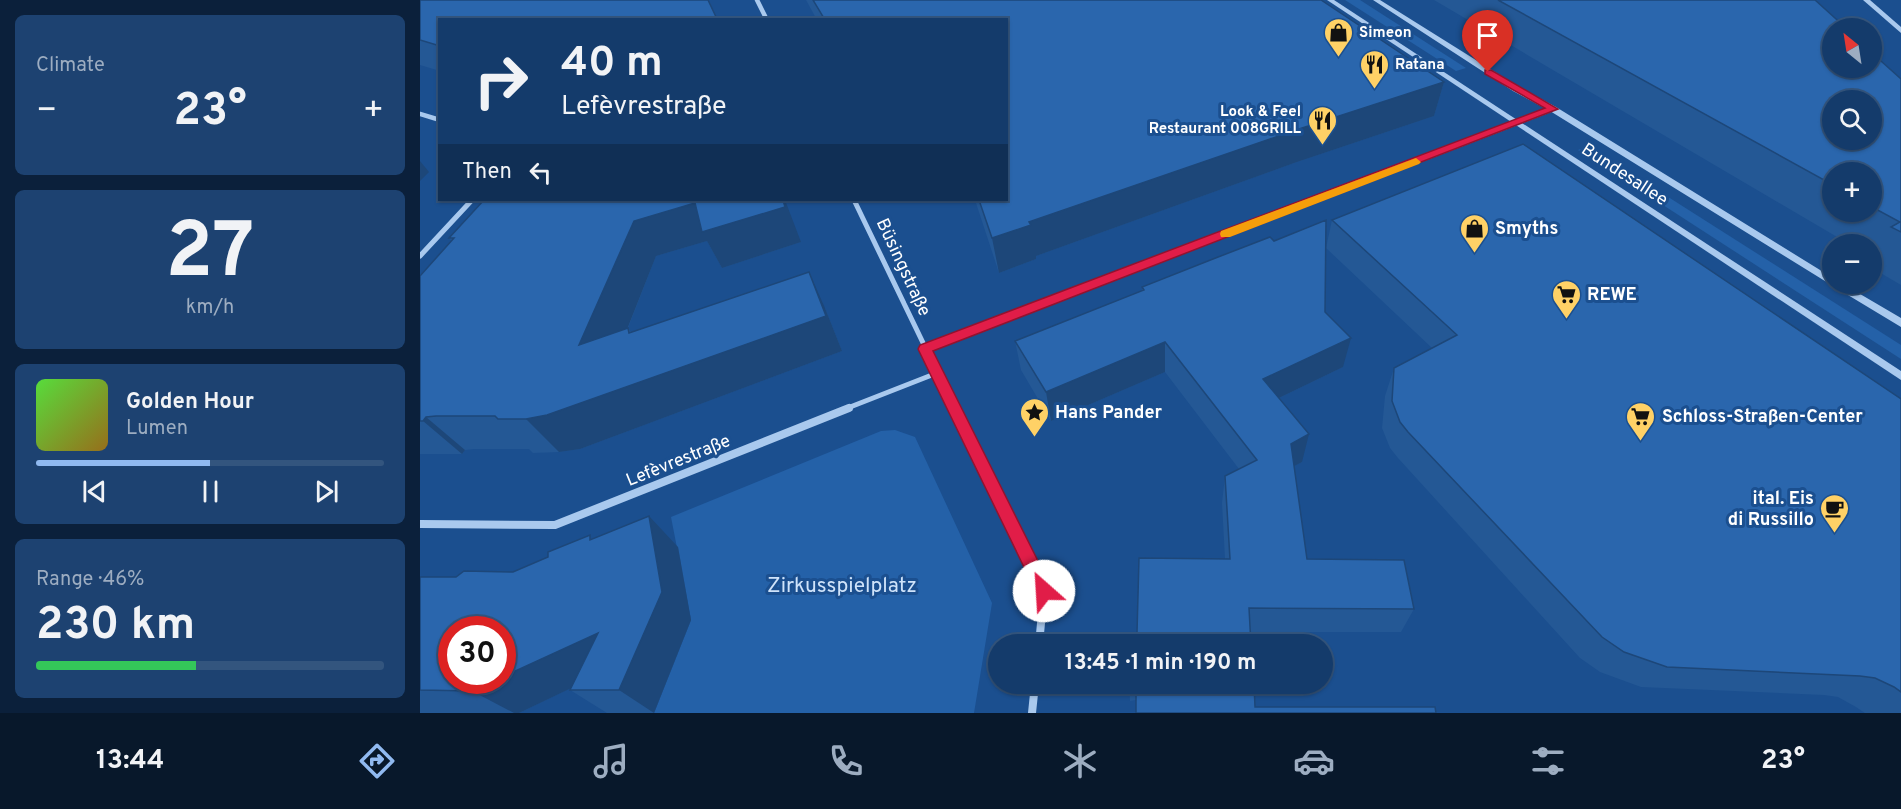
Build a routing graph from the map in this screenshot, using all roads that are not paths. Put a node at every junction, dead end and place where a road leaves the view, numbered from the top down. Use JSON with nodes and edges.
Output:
{"nodes":[{"id":1,"x":757,"y":0,"type":"edge"},
{"id":2,"x":1330,"y":0,"type":"edge"},
{"id":3,"x":1376,"y":0,"type":"edge"},
{"id":4,"x":1866,"y":0,"type":"edge"},
{"id":5,"x":766,"y":18,"type":"edge"},
{"id":6,"x":1901,"y":31,"type":"edge"},
{"id":7,"x":1553,"y":109,"type":"junction"},
{"id":8,"x":420,"y":114,"type":"edge"},
{"id":9,"x":438,"y":119,"type":"edge"},
{"id":10,"x":1517,"y":122,"type":"junction"},
{"id":11,"x":471,"y":201,"type":"edge"},
{"id":12,"x":854,"y":201,"type":"edge"},
{"id":13,"x":420,"y":256,"type":"edge"},
{"id":14,"x":1822,"y":275,"type":"edge"},
{"id":15,"x":1853,"y":294,"type":"edge"},
{"id":16,"x":1901,"y":323,"type":"edge"},
{"id":17,"x":925,"y":349,"type":"junction"},
{"id":18,"x":937,"y":373,"type":"junction"},
{"id":19,"x":1901,"y":376,"type":"edge"},
{"id":20,"x":420,"y":524,"type":"edge"},
{"id":21,"x":1040,"y":634,"type":"edge"},
{"id":22,"x":1034,"y":694,"type":"edge"},
{"id":23,"x":1032,"y":713,"type":"edge"}],
"edges":[{"from":1,"to":5,"type":"street"},
{"from":2,"to":10,"type":"street","name":"Bundesallee"},
{"from":3,"to":7,"type":"street","name":"Bundesallee"},
{"from":4,"to":6,"type":"street"},
{"from":7,"to":10,"type":"street"},
{"from":7,"to":14,"type":"street","name":"Bundesallee"},
{"from":8,"to":9,"type":"street"},
{"from":10,"to":17,"type":"street"},
{"from":10,"to":19,"type":"street","name":"Bundesallee"},
{"from":11,"to":13,"type":"street"},
{"from":12,"to":17,"type":"street","name":"Büsingstraße"},
{"from":15,"to":16,"type":"street","name":"Bundesallee"},
{"from":17,"to":18,"type":"street","name":"Büsingstraße"},
{"from":18,"to":20,"type":"street","name":"Lefèvrestraße"},
{"from":18,"to":21,"type":"street","name":"Büsingstraße"},
{"from":22,"to":23,"type":"street"}]}
